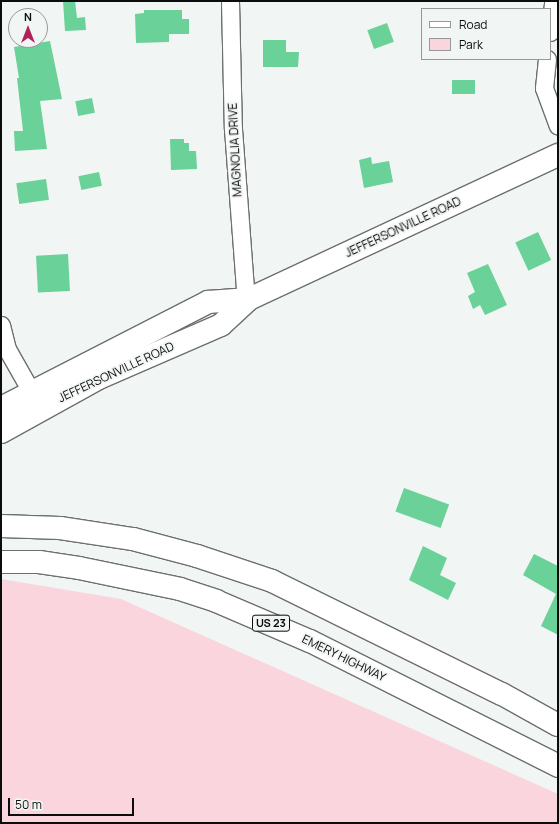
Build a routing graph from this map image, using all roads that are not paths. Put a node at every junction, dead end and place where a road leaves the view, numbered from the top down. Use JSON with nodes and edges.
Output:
{"nodes":[{"id":1,"x":230,"y":1,"type":"edge"},
{"id":2,"x":553,"y":1,"type":"edge"},
{"id":3,"x":551,"y":22,"type":"edge"},
{"id":4,"x":547,"y":60,"type":"edge"},
{"id":5,"x":558,"y":126,"type":"edge"},
{"id":6,"x":558,"y":155,"type":"edge"},
{"id":7,"x":249,"y":299,"type":"junction"},
{"id":8,"x":1,"y":325,"type":"edge"},
{"id":9,"x":32,"y":393,"type":"junction"},
{"id":10,"x":1,"y":408,"type":"edge"},
{"id":11,"x":1,"y":432,"type":"edge"},
{"id":12,"x":1,"y":519,"type":"edge"},
{"id":13,"x":11,"y":526,"type":"edge"},
{"id":14,"x":1,"y":562,"type":"edge"},
{"id":15,"x":558,"y":725,"type":"edge"},
{"id":16,"x":558,"y":766,"type":"edge"}],
"edges":[{"from":1,"to":7,"type":"street","name":"MAGNOLIA DRIVE"},
{"from":2,"to":3,"type":"street"},
{"from":4,"to":5,"type":"street"},
{"from":6,"to":7,"type":"main road","name":"JEFFERSONVILLE ROAD"},
{"from":7,"to":9,"type":"main road","name":"JEFFERSONVILLE ROAD"},
{"from":7,"to":11,"type":"main road","name":"JEFFERSONVILLE ROAD"},
{"from":8,"to":9,"type":"street"},
{"from":9,"to":10,"type":"main road","name":"JEFFERSONVILLE ROAD"},
{"from":12,"to":13,"type":"main road"},
{"from":13,"to":15,"type":"main road"},
{"from":14,"to":16,"type":"main road","name":"EMERY HIGHWAY","number":"US 23"}]}
